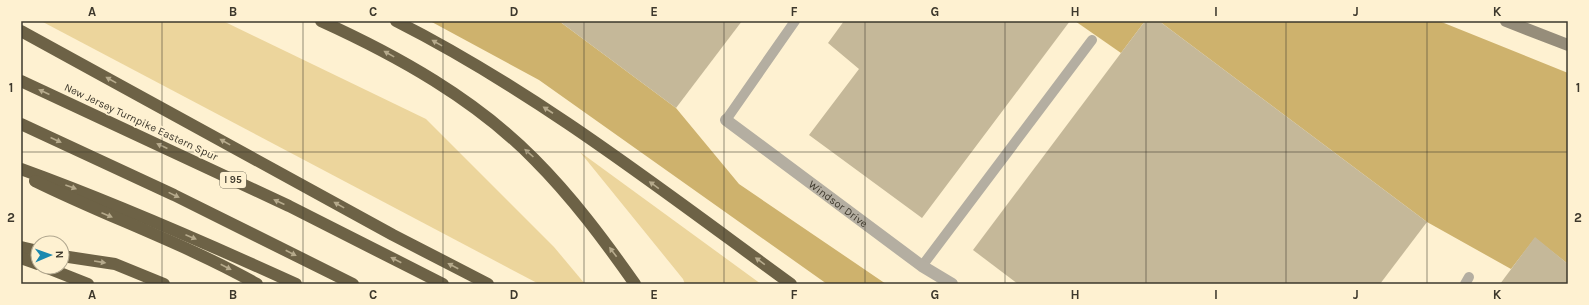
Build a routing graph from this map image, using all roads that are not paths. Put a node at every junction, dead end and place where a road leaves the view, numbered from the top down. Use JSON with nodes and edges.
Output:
{"nodes":[{"id":1,"x":322,"y":21,"type":"edge"},
{"id":2,"x":396,"y":21,"type":"edge"},
{"id":3,"x":795,"y":21,"type":"edge"},
{"id":4,"x":1506,"y":21,"type":"edge"},
{"id":5,"x":21,"y":32,"type":"edge"},
{"id":6,"x":1092,"y":40,"type":"dead end"},
{"id":7,"x":1568,"y":45,"type":"edge"},
{"id":8,"x":21,"y":81,"type":"edge"},
{"id":9,"x":726,"y":120,"type":"joint"},
{"id":10,"x":21,"y":124,"type":"edge"},
{"id":11,"x":21,"y":169,"type":"edge"},
{"id":12,"x":21,"y":175,"type":"edge"},
{"id":13,"x":70,"y":257,"type":"edge"},
{"id":14,"x":922,"y":266,"type":"junction"},
{"id":15,"x":65,"y":275,"type":"edge"},
{"id":16,"x":88,"y":284,"type":"edge"},
{"id":17,"x":164,"y":284,"type":"edge"},
{"id":18,"x":257,"y":284,"type":"edge"},
{"id":19,"x":296,"y":284,"type":"edge"},
{"id":20,"x":353,"y":284,"type":"edge"},
{"id":21,"x":443,"y":284,"type":"edge"},
{"id":22,"x":488,"y":284,"type":"edge"},
{"id":23,"x":635,"y":284,"type":"edge"},
{"id":24,"x":791,"y":284,"type":"edge"},
{"id":25,"x":952,"y":284,"type":"edge"}],
"edges":[{"from":23,"to":1,"type":"highway","one_way":true},
{"from":24,"to":2,"type":"highway","one_way":true},
{"from":3,"to":9,"type":"lane"},
{"from":4,"to":7,"type":"main road"},
{"from":22,"to":5,"type":"highway","one_way":true},
{"from":6,"to":14,"type":"lane"},
{"from":21,"to":8,"type":"highway","name":"New Jersey Turnpike Eastern Spur","number":"I 95","one_way":true},
{"from":9,"to":14,"type":"street","name":"Windsor Drive"},
{"from":10,"to":20,"type":"highway","one_way":true},
{"from":11,"to":19,"type":"highway","one_way":true},
{"from":12,"to":18,"type":"highway","one_way":true},
{"from":13,"to":17,"type":"highway","one_way":true},
{"from":14,"to":25,"type":"street","name":"Windsor Drive"},
{"from":15,"to":16,"type":"highway"}]}
